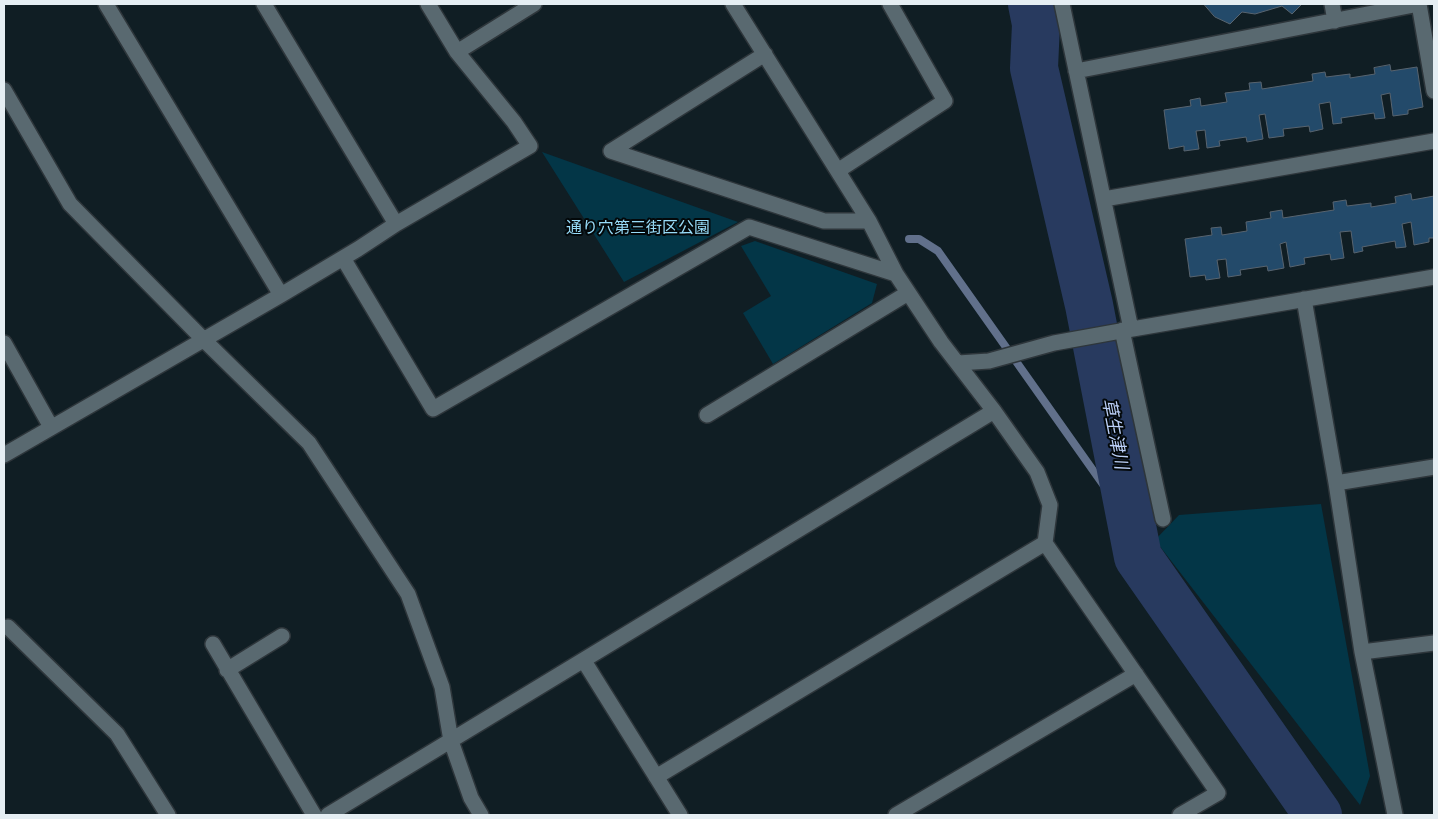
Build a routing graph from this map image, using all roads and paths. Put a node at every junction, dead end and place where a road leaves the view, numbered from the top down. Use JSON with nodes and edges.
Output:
{"nodes":[{"id":1,"x":106,"y":4,"type":"edge"},
{"id":2,"x":264,"y":4,"type":"edge"},
{"id":3,"x":428,"y":4,"type":"edge"},
{"id":4,"x":534,"y":4,"type":"edge"},
{"id":5,"x":734,"y":4,"type":"edge"},
{"id":6,"x":890,"y":4,"type":"edge"},
{"id":7,"x":1062,"y":4,"type":"edge"},
{"id":8,"x":1332,"y":4,"type":"edge"},
{"id":9,"x":1419,"y":4,"type":"edge"},
{"id":10,"x":1335,"y":21,"type":"junction"},
{"id":11,"x":1429,"y":36,"type":"edge"},
{"id":12,"x":457,"y":52,"type":"junction"},
{"id":13,"x":765,"y":54,"type":"junction"},
{"id":14,"x":1076,"y":71,"type":"junction"},
{"id":15,"x":4,"y":90,"type":"edge"},
{"id":16,"x":1434,"y":91,"type":"edge"},
{"id":17,"x":1434,"y":141,"type":"edge"},
{"id":18,"x":839,"y":170,"type":"junction"},
{"id":19,"x":1104,"y":199,"type":"junction"},
{"id":20,"x":870,"y":221,"type":"junction"},
{"id":21,"x":396,"y":224,"type":"junction"},
{"id":22,"x":343,"y":258,"type":"junction"},
{"id":23,"x":896,"y":274,"type":"junction"},
{"id":24,"x":1434,"y":277,"type":"edge"},
{"id":25,"x":908,"y":293,"type":"junction"},
{"id":26,"x":281,"y":295,"type":"junction"},
{"id":27,"x":1304,"y":299,"type":"junction"},
{"id":28,"x":1123,"y":330,"type":"junction"},
{"id":29,"x":203,"y":339,"type":"junction"},
{"id":30,"x":4,"y":343,"type":"edge"},
{"id":31,"x":958,"y":363,"type":"junction"},
{"id":32,"x":994,"y":411,"type":"junction"},
{"id":33,"x":707,"y":415,"type":"dead end"},
{"id":34,"x":52,"y":427,"type":"junction"},
{"id":35,"x":4,"y":455,"type":"edge"},
{"id":36,"x":1434,"y":467,"type":"edge"},
{"id":37,"x":1336,"y":483,"type":"junction"},
{"id":38,"x":1163,"y":519,"type":"dead end"},
{"id":39,"x":1046,"y":543,"type":"junction"},
{"id":40,"x":8,"y":627,"type":"dead end"},
{"id":41,"x":282,"y":636,"type":"dead end"},
{"id":42,"x":1434,"y":642,"type":"edge"},
{"id":43,"x":213,"y":644,"type":"dead end"},
{"id":44,"x":1362,"y":652,"type":"junction"},
{"id":45,"x":584,"y":660,"type":"junction"},
{"id":46,"x":227,"y":670,"type":"junction"},
{"id":47,"x":1136,"y":674,"type":"junction"},
{"id":48,"x":451,"y":741,"type":"junction"},
{"id":49,"x":656,"y":777,"type":"junction"},
{"id":50,"x":168,"y":815,"type":"edge"},
{"id":51,"x":314,"y":815,"type":"edge"},
{"id":52,"x":328,"y":815,"type":"edge"},
{"id":53,"x":480,"y":815,"type":"edge"},
{"id":54,"x":680,"y":815,"type":"edge"},
{"id":55,"x":896,"y":815,"type":"edge"},
{"id":56,"x":1180,"y":815,"type":"edge"},
{"id":57,"x":1395,"y":815,"type":"edge"}],
"edges":[{"from":1,"to":26,"type":"street"},
{"from":2,"to":21,"type":"street"},
{"from":3,"to":12,"type":"street"},
{"from":4,"to":12,"type":"street"},
{"from":5,"to":13,"type":"street"},
{"from":6,"to":18,"type":"street"},
{"from":7,"to":14,"type":"street"},
{"from":8,"to":10,"type":"street"},
{"from":9,"to":10,"type":"street"},
{"from":9,"to":11,"type":"street"},
{"from":10,"to":14,"type":"street"},
{"from":11,"to":16,"type":"street"},
{"from":12,"to":21,"type":"street"},
{"from":13,"to":18,"type":"street"},
{"from":13,"to":20,"type":"street"},
{"from":14,"to":19,"type":"street"},
{"from":15,"to":29,"type":"street"},
{"from":17,"to":19,"type":"street"},
{"from":18,"to":20,"type":"street"},
{"from":19,"to":28,"type":"street"},
{"from":20,"to":23,"type":"street"},
{"from":21,"to":22,"type":"street"},
{"from":22,"to":23,"type":"street"},
{"from":22,"to":26,"type":"street"},
{"from":23,"to":25,"type":"street"},
{"from":24,"to":27,"type":"street"},
{"from":25,"to":31,"type":"street"},
{"from":25,"to":33,"type":"street"},
{"from":26,"to":29,"type":"street"},
{"from":27,"to":28,"type":"street"},
{"from":27,"to":37,"type":"street"},
{"from":28,"to":31,"type":"street"},
{"from":28,"to":38,"type":"street"},
{"from":29,"to":34,"type":"street"},
{"from":29,"to":48,"type":"street"},
{"from":30,"to":34,"type":"street"},
{"from":31,"to":32,"type":"street"},
{"from":32,"to":39,"type":"street"},
{"from":32,"to":45,"type":"street"},
{"from":34,"to":35,"type":"street"},
{"from":36,"to":37,"type":"street"},
{"from":37,"to":44,"type":"street"},
{"from":39,"to":47,"type":"street"},
{"from":39,"to":49,"type":"street"},
{"from":40,"to":50,"type":"street"},
{"from":41,"to":46,"type":"street"},
{"from":42,"to":44,"type":"street"},
{"from":43,"to":46,"type":"street"},
{"from":44,"to":57,"type":"street"},
{"from":45,"to":48,"type":"street"},
{"from":45,"to":49,"type":"street"},
{"from":46,"to":51,"type":"street"},
{"from":47,"to":55,"type":"street"},
{"from":47,"to":56,"type":"street"},
{"from":48,"to":52,"type":"street"},
{"from":48,"to":53,"type":"street"},
{"from":49,"to":54,"type":"street"}]}
